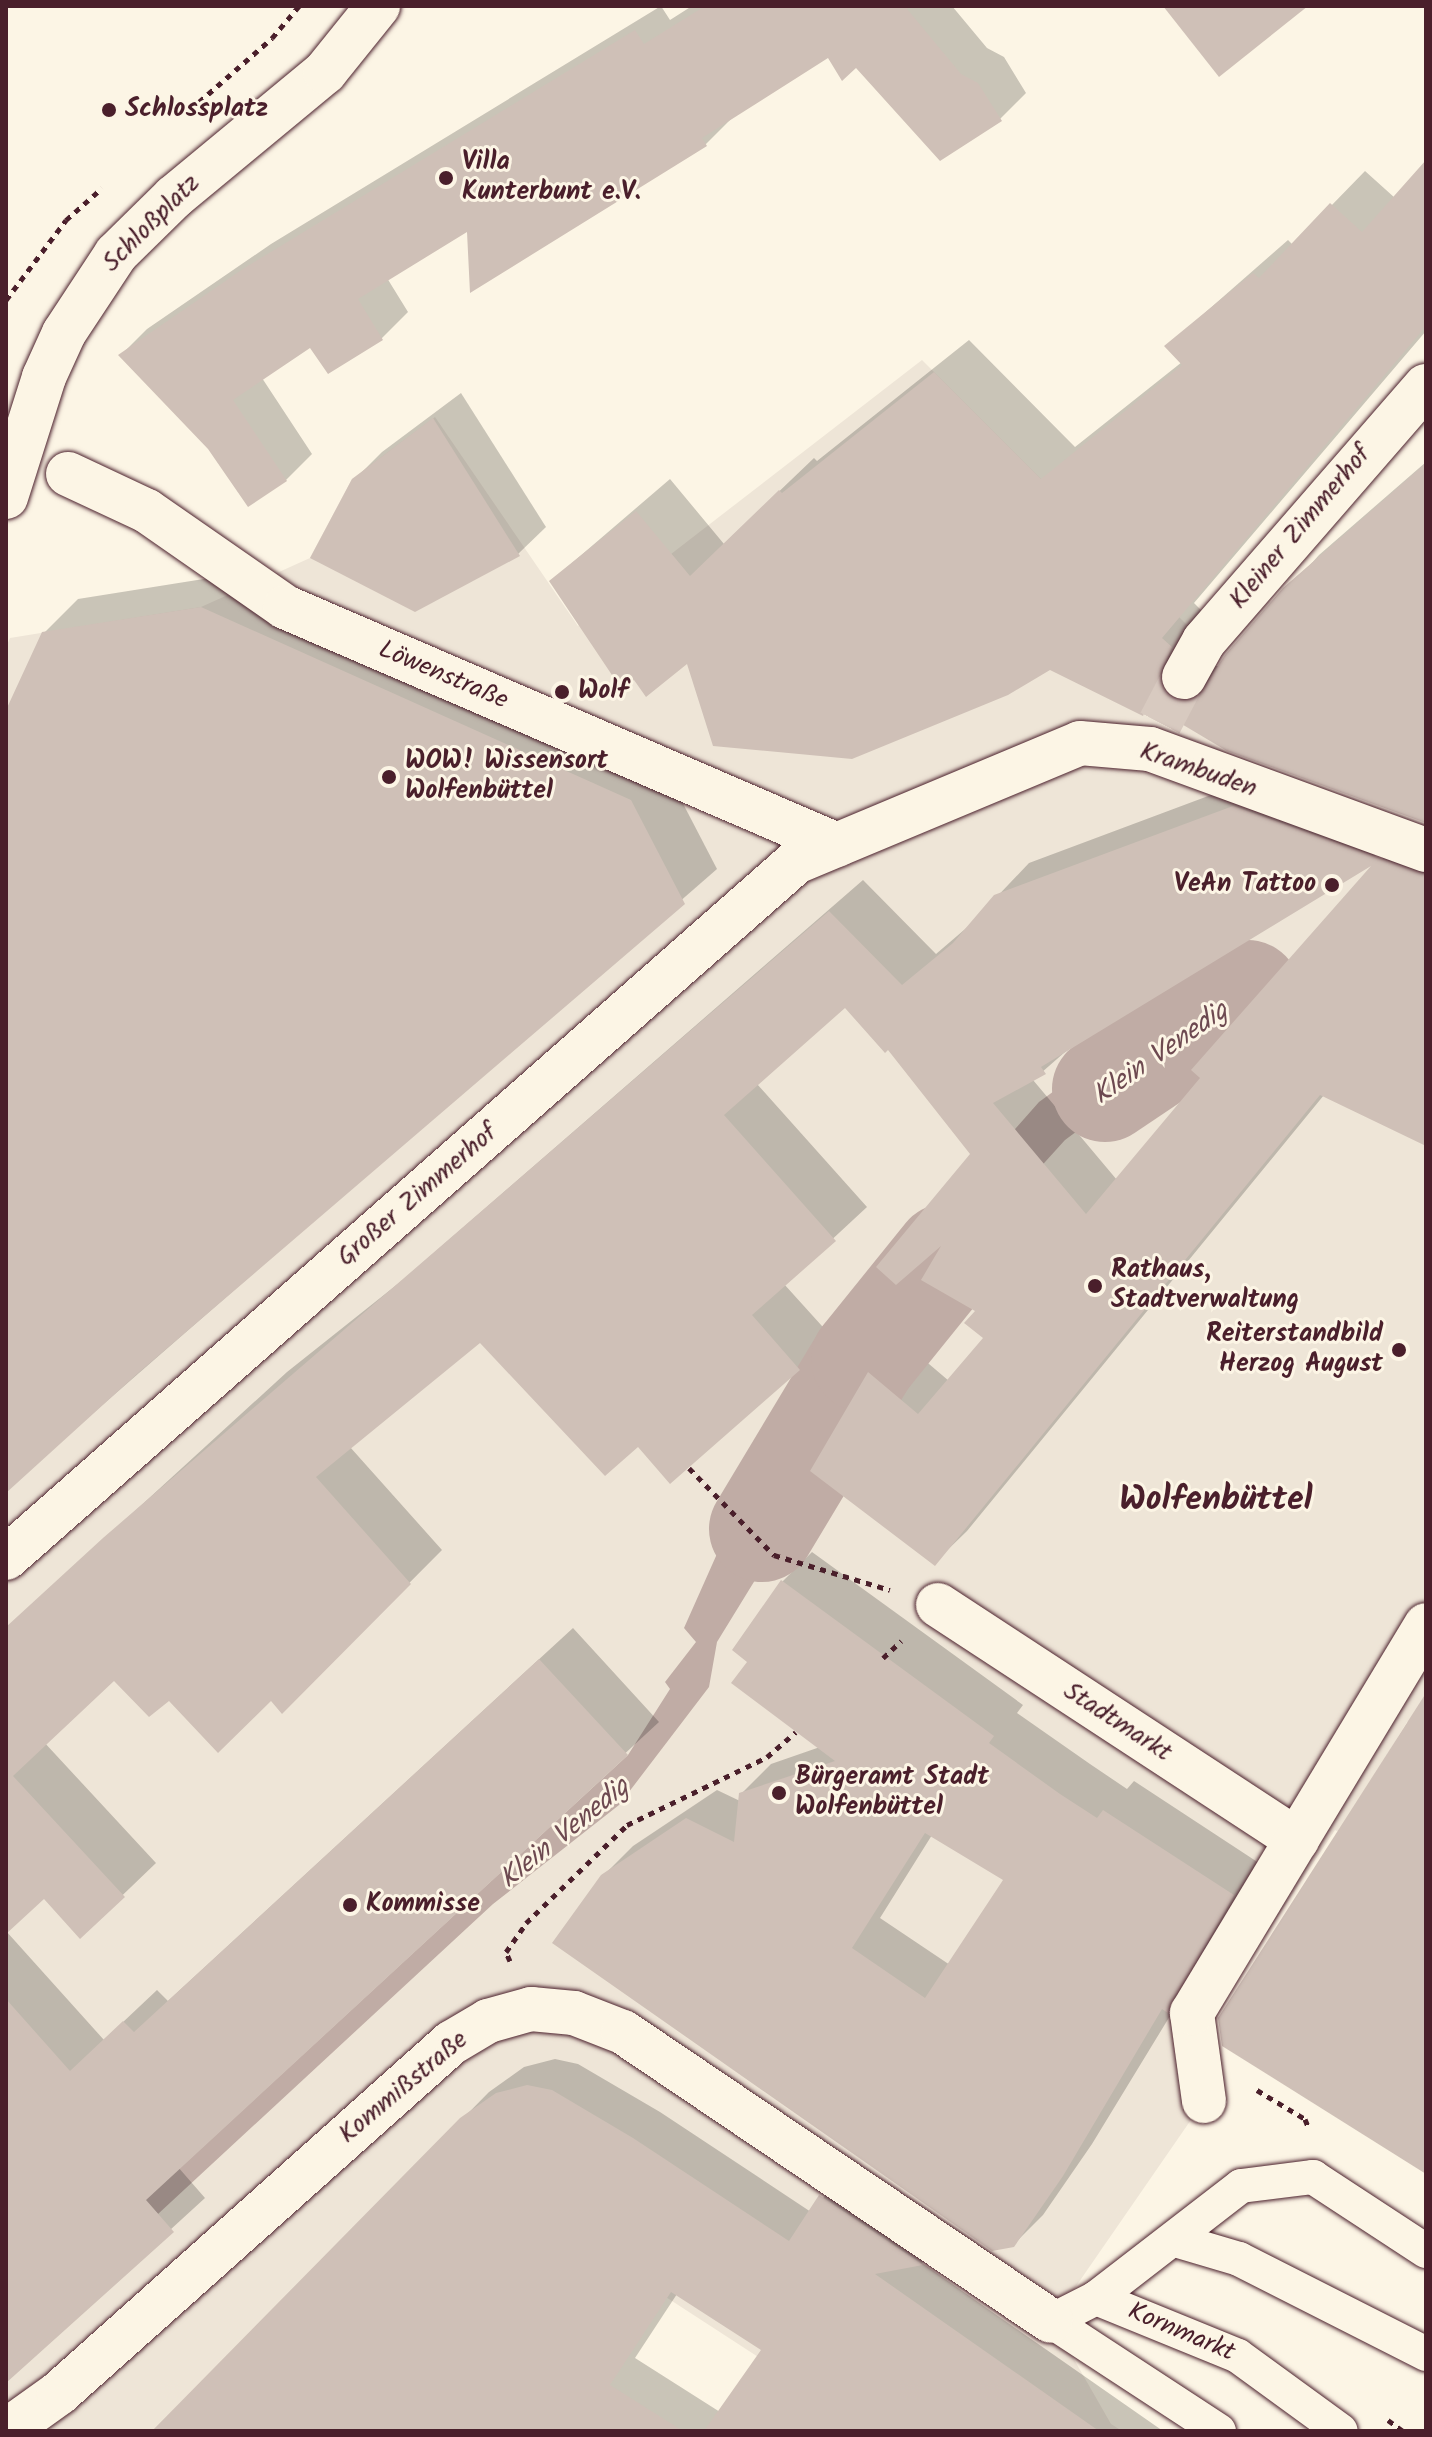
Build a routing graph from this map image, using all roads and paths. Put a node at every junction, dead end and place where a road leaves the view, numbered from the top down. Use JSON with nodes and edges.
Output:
{"nodes":[{"id":1,"x":378,"y":6,"type":"edge"},
{"id":2,"x":1426,"y":386,"type":"edge"},
{"id":3,"x":68,"y":474,"type":"dead end"},
{"id":4,"x":6,"y":497,"type":"edge"},
{"id":5,"x":1184,"y":677,"type":"tunnel mouth"},
{"id":6,"x":837,"y":845,"type":"junction"},
{"id":7,"x":1426,"y":850,"type":"edge"},
{"id":8,"x":689,"y":1468,"type":"dead end"},
{"id":9,"x":6,"y":1558,"type":"edge"},
{"id":10,"x":938,"y":1605,"type":"joint"},
{"id":11,"x":1426,"y":1625,"type":"edge"},
{"id":12,"x":796,"y":1732,"type":"dead end"},
{"id":13,"x":1297,"y":1840,"type":"junction"},
{"id":14,"x":531,"y":2009,"type":"junction"},
{"id":15,"x":1204,"y":2101,"type":"dead end"},
{"id":16,"x":1175,"y":2240,"type":"junction"},
{"id":17,"x":1426,"y":2251,"type":"edge"},
{"id":18,"x":1096,"y":2298,"type":"junction"},
{"id":19,"x":1051,"y":2321,"type":"junction"},
{"id":20,"x":1426,"y":2354,"type":"edge"},
{"id":21,"x":6,"y":2431,"type":"edge"},
{"id":22,"x":1219,"y":2431,"type":"edge"},
{"id":23,"x":1341,"y":2431,"type":"edge"}],
"edges":[{"from":1,"to":4,"type":"street","name":"Schloßplatz"},
{"from":2,"to":5,"type":"street","name":"Kleiner Zimmerhof"},
{"from":3,"to":6,"type":"street","name":"Löwenstraße"},
{"from":6,"to":7,"type":"street","name":"Krambuden"},
{"from":6,"to":9,"type":"street","name":"Großer Zimmerhof"},
{"from":8,"to":10,"type":"path"},
{"from":10,"to":13,"type":"street","name":"Stadtmarkt"},
{"from":11,"to":13,"type":"street"},
{"from":12,"to":14,"type":"path"},
{"from":13,"to":15,"type":"street"},
{"from":14,"to":19,"type":"street","name":"Kommißstraße"},
{"from":14,"to":21,"type":"street","name":"Kommißstraße"},
{"from":16,"to":17,"type":"lane","name":"Kornmarkt"},
{"from":16,"to":18,"type":"lane","name":"Kornmarkt"},
{"from":16,"to":20,"type":"lane"},
{"from":18,"to":19,"type":"lane","name":"Kornmarkt"},
{"from":18,"to":23,"type":"lane","name":"Kornmarkt"},
{"from":19,"to":22,"type":"lane","name":"Kornmarkt"}]}
